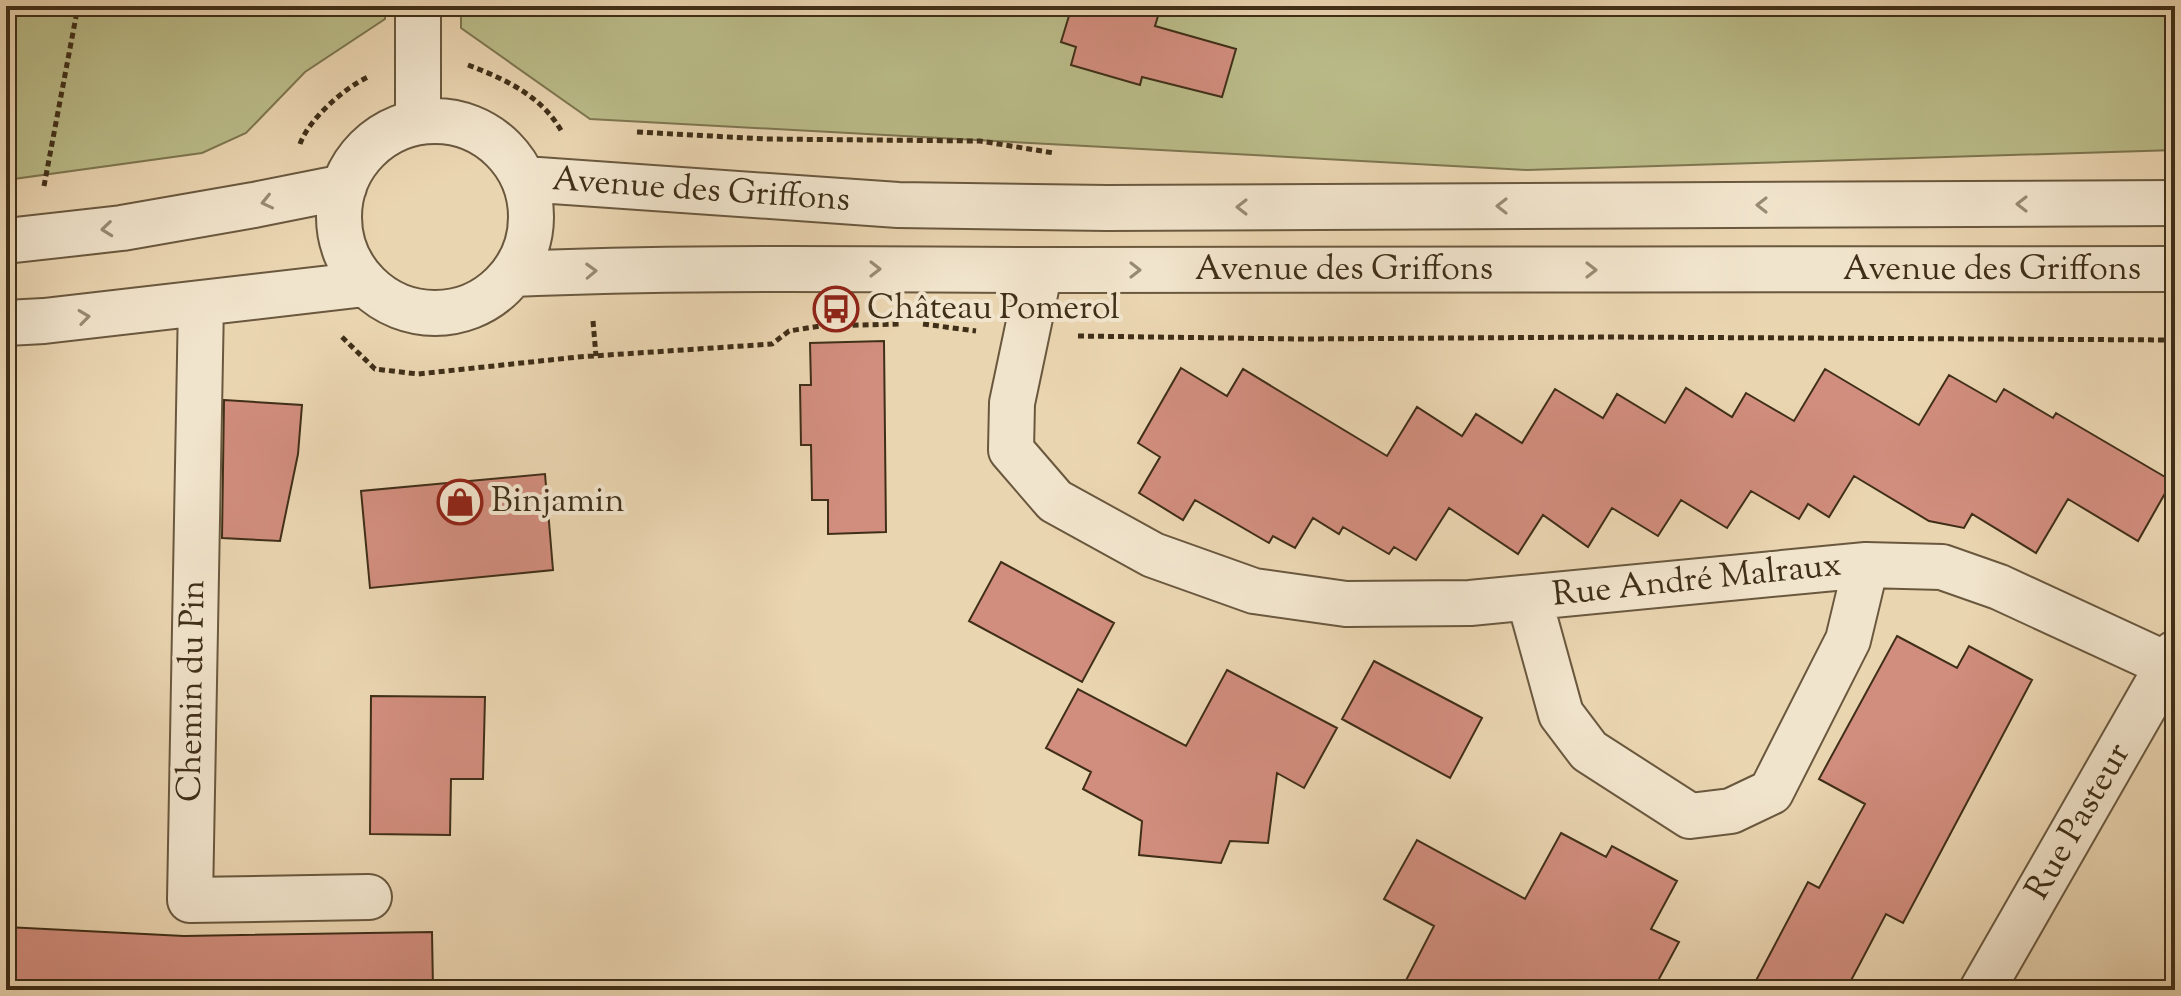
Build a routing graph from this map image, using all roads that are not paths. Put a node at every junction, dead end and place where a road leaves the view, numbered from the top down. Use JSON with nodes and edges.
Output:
{"nodes":[{"id":1,"x":418,"y":6,"type":"edge"},
{"id":2,"x":418,"y":122,"type":"junction"},
{"id":3,"x":524,"y":179,"type":"junction"},
{"id":4,"x":344,"y":187,"type":"junction"},
{"id":5,"x":803,"y":198,"type":"junction"},
{"id":6,"x":2175,"y":203,"type":"edge"},
{"id":7,"x":6,"y":241,"type":"edge"},
{"id":8,"x":797,"y":268,"type":"junction"},
{"id":9,"x":2175,"y":269,"type":"edge"},
{"id":10,"x":1040,"y":270,"type":"junction"},
{"id":11,"x":513,"y":274,"type":"junction"},
{"id":12,"x":365,"y":284,"type":"junction"},
{"id":13,"x":201,"y":303,"type":"junction"},
{"id":14,"x":6,"y":323,"type":"edge"},
{"id":15,"x":1866,"y":565,"type":"junction"},
{"id":16,"x":1529,"y":598,"type":"junction"},
{"id":17,"x":2172,"y":659,"type":"edge"},
{"id":18,"x":369,"y":897,"type":"dead end"},
{"id":19,"x":1982,"y":990,"type":"edge"}],
"edges":[{"from":1,"to":2,"type":"street"},
{"from":2,"to":3,"type":"street"},
{"from":2,"to":4,"type":"street"},
{"from":3,"to":5,"type":"street","name":"Avenue des Griffons"},
{"from":3,"to":11,"type":"street"},
{"from":4,"to":7,"type":"street","one_way":true},
{"from":4,"to":12,"type":"street"},
{"from":6,"to":5,"type":"street","name":"Avenue des Griffons","one_way":true},
{"from":5,"to":8,"type":"street"},
{"from":8,"to":10,"type":"street","name":"Avenue des Griffons","one_way":true},
{"from":11,"to":8,"type":"street","name":"Avenue des Griffons","one_way":true},
{"from":10,"to":9,"type":"street","name":"Avenue des Griffons","one_way":true},
{"from":10,"to":16,"type":"street","name":"Rue André Malraux"},
{"from":11,"to":12,"type":"street"},
{"from":12,"to":13,"type":"street"},
{"from":14,"to":13,"type":"street","one_way":true},
{"from":13,"to":18,"type":"street","name":"Chemin du Pin"},
{"from":15,"to":16,"type":"street","name":"Rue André Malraux"},
{"from":15,"to":16,"type":"street","name":"Rue André Malraux"},
{"from":15,"to":17,"type":"street","name":"Rue André Malraux"},
{"from":17,"to":19,"type":"street","name":"Rue Pasteur"}]}
